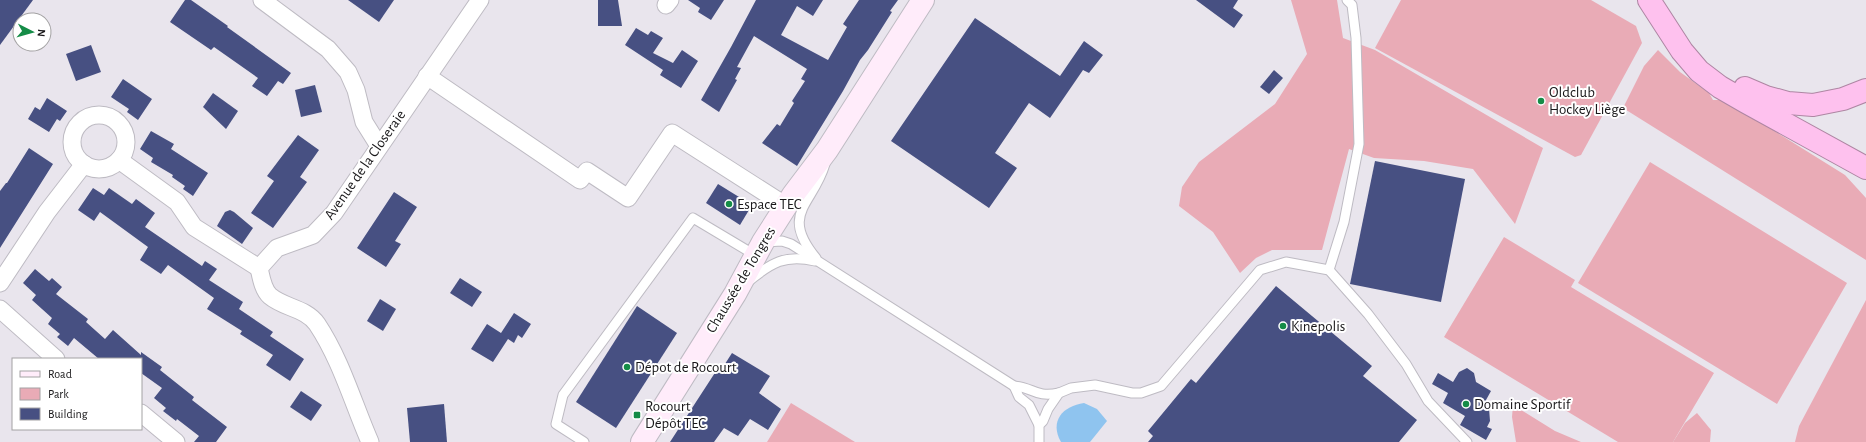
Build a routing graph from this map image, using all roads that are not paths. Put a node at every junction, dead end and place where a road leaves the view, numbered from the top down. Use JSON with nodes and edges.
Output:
{"nodes":[{"id":1,"x":262,"y":0,"type":"edge"},
{"id":2,"x":480,"y":0,"type":"edge"},
{"id":3,"x":923,"y":0,"type":"edge"},
{"id":4,"x":1347,"y":0,"type":"edge"},
{"id":5,"x":1649,"y":0,"type":"edge"},
{"id":6,"x":1664,"y":0,"type":"edge"},
{"id":7,"x":427,"y":76,"type":"junction"},
{"id":8,"x":1866,"y":90,"type":"edge"},
{"id":9,"x":379,"y":146,"type":"junction"},
{"id":10,"x":827,"y":150,"type":"junction"},
{"id":11,"x":119,"y":160,"type":"junction"},
{"id":12,"x":84,"y":164,"type":"junction"},
{"id":13,"x":1866,"y":168,"type":"edge"},
{"id":14,"x":786,"y":206,"type":"junction"},
{"id":15,"x":759,"y":249,"type":"junction"},
{"id":16,"x":820,"y":262,"type":"junction"},
{"id":17,"x":259,"y":268,"type":"junction"},
{"id":18,"x":1329,"y":270,"type":"junction"},
{"id":19,"x":0,"y":283,"type":"edge"},
{"id":20,"x":735,"y":294,"type":"junction"},
{"id":21,"x":0,"y":309,"type":"edge"},
{"id":22,"x":55,"y":358,"type":"edge"},
{"id":23,"x":1014,"y":386,"type":"junction"},
{"id":24,"x":1059,"y":393,"type":"junction"},
{"id":25,"x":142,"y":414,"type":"edge"},
{"id":26,"x":1039,"y":425,"type":"junction"},
{"id":27,"x":368,"y":441,"type":"edge"},
{"id":28,"x":176,"y":442,"type":"edge"},
{"id":29,"x":584,"y":442,"type":"edge"},
{"id":30,"x":642,"y":442,"type":"edge"},
{"id":31,"x":1040,"y":442,"type":"edge"},
{"id":32,"x":1467,"y":442,"type":"edge"}],
"edges":[{"from":1,"to":9,"type":"street"},
{"from":2,"to":7,"type":"street","name":"Avenue de la Closeraie"},
{"from":3,"to":10,"type":"main road","name":"Chaussée de Tongres"},
{"from":4,"to":18,"type":"lane"},
{"from":5,"to":13,"type":"highway"},
{"from":6,"to":8,"type":"highway"},
{"from":7,"to":9,"type":"street","name":"Avenue de la Closeraie"},
{"from":7,"to":14,"type":"street"},
{"from":9,"to":17,"type":"street","name":"Avenue de la Closeraie"},
{"from":10,"to":14,"type":"main road","name":"Chaussée de Tongres"},
{"from":10,"to":16,"type":"lane"},
{"from":11,"to":12,"type":"street"},
{"from":11,"to":12,"type":"street"},
{"from":11,"to":17,"type":"street"},
{"from":12,"to":19,"type":"street"},
{"from":14,"to":15,"type":"main road","name":"Chaussée de Tongres"},
{"from":15,"to":16,"type":"lane"},
{"from":15,"to":20,"type":"main road","name":"Chaussée de Tongres"},
{"from":15,"to":29,"type":"lane"},
{"from":16,"to":20,"type":"lane"},
{"from":16,"to":23,"type":"lane"},
{"from":17,"to":27,"type":"street"},
{"from":18,"to":24,"type":"lane"},
{"from":18,"to":32,"type":"lane"},
{"from":20,"to":30,"type":"main road","name":"Chaussée de Tongres"},
{"from":21,"to":22,"type":"street"},
{"from":23,"to":24,"type":"lane"},
{"from":23,"to":26,"type":"lane"},
{"from":24,"to":26,"type":"lane"},
{"from":25,"to":28,"type":"street"},
{"from":26,"to":31,"type":"lane"}]}
